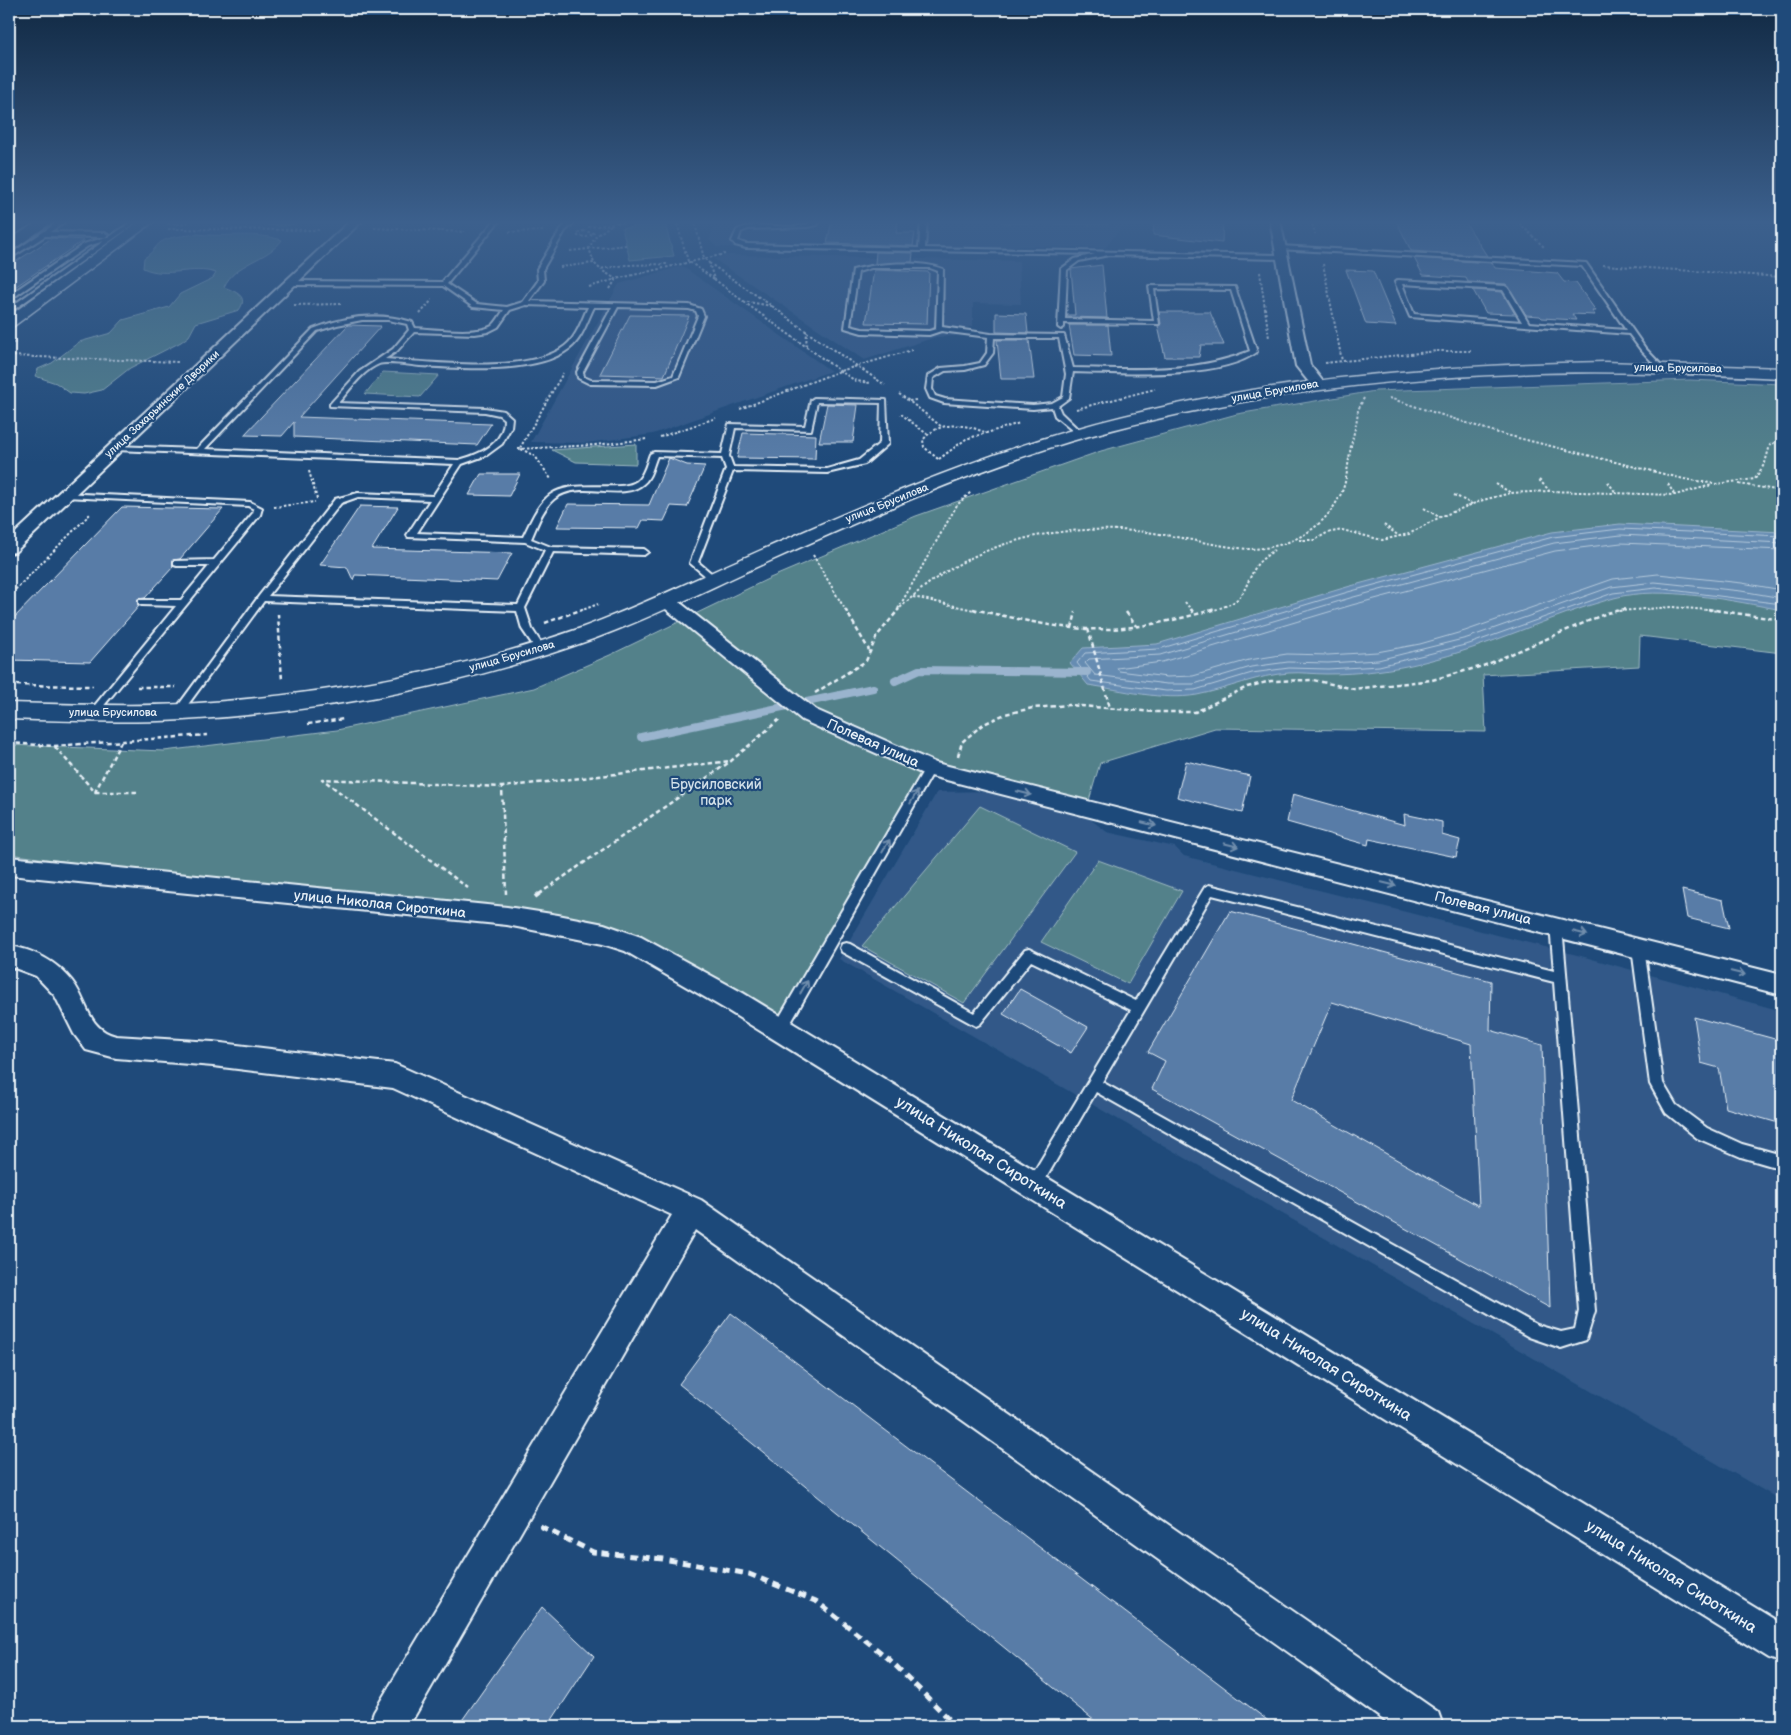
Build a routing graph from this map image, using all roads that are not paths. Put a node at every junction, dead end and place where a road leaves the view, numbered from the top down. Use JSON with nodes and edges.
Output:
{"nodes":[{"id":1,"x":23,"y":301,"type":"edge"},
{"id":2,"x":39,"y":301,"type":"edge"},
{"id":3,"x":272,"y":301,"type":"edge"},
{"id":4,"x":468,"y":301,"type":"edge"},
{"id":5,"x":851,"y":301,"type":"edge"},
{"id":6,"x":941,"y":301,"type":"edge"},
{"id":7,"x":1062,"y":301,"type":"edge"},
{"id":8,"x":1153,"y":301,"type":"edge"},
{"id":9,"x":1237,"y":301,"type":"edge"},
{"id":10,"x":1289,"y":301,"type":"edge"},
{"id":11,"x":1406,"y":301,"type":"edge"},
{"id":12,"x":1513,"y":301,"type":"edge"},
{"id":13,"x":1610,"y":301,"type":"edge"},
{"id":14,"x":526,"y":303,"type":"joint"},
{"id":15,"x":592,"y":305,"type":"junction"},
{"id":16,"x":616,"y":305,"type":"junction"},
{"id":17,"x":508,"y":309,"type":"junction"},
{"id":18,"x":9,"y":311,"type":"edge"},
{"id":19,"x":1061,"y":321,"type":"junction"},
{"id":20,"x":9,"y":323,"type":"edge"},
{"id":21,"x":1526,"y":323,"type":"junction"},
{"id":22,"x":411,"y":327,"type":"junction"},
{"id":23,"x":941,"y":329,"type":"junction"},
{"id":24,"x":1631,"y":332,"type":"junction"},
{"id":25,"x":990,"y":336,"type":"junction"},
{"id":26,"x":1062,"y":336,"type":"junction"},
{"id":27,"x":378,"y":361,"type":"junction"},
{"id":28,"x":1660,"y":367,"type":"junction"},
{"id":29,"x":1071,"y":370,"type":"junction"},
{"id":30,"x":1782,"y":373,"type":"edge"},
{"id":31,"x":1317,"y":384,"type":"junction"},
{"id":32,"x":1054,"y":405,"type":"junction"},
{"id":33,"x":1079,"y":434,"type":"junction"},
{"id":34,"x":115,"y":448,"type":"junction"},
{"id":35,"x":198,"y":452,"type":"junction"},
{"id":36,"x":725,"y":456,"type":"junction"},
{"id":37,"x":459,"y":462,"type":"junction"},
{"id":38,"x":730,"y":469,"type":"junction"},
{"id":39,"x":64,"y":496,"type":"junction"},
{"id":40,"x":435,"y":498,"type":"junction"},
{"id":41,"x":15,"y":535,"type":"edge"},
{"id":42,"x":526,"y":540,"type":"junction"},
{"id":43,"x":9,"y":548,"type":"edge"},
{"id":44,"x":550,"y":549,"type":"junction"},
{"id":45,"x":644,"y":552,"type":"dead end"},
{"id":46,"x":177,"y":563,"type":"dead end"},
{"id":47,"x":214,"y":563,"type":"junction"},
{"id":48,"x":714,"y":580,"type":"junction"},
{"id":49,"x":262,"y":598,"type":"junction"},
{"id":50,"x":667,"y":601,"type":"junction"},
{"id":51,"x":142,"y":602,"type":"dead end"},
{"id":52,"x":181,"y":604,"type":"junction"},
{"id":53,"x":521,"y":608,"type":"junction"},
{"id":54,"x":540,"y":649,"type":"junction"},
{"id":55,"x":9,"y":711,"type":"edge"},
{"id":56,"x":94,"y":712,"type":"junction"},
{"id":57,"x":178,"y":712,"type":"junction"},
{"id":58,"x":930,"y":769,"type":"junction"},
{"id":59,"x":9,"y":866,"type":"edge"},
{"id":60,"x":1556,"y":926,"type":"junction"},
{"id":61,"x":846,"y":948,"type":"dead end"},
{"id":62,"x":1638,"y":948,"type":"junction"},
{"id":63,"x":9,"y":956,"type":"edge"},
{"id":64,"x":1560,"y":978,"type":"junction"},
{"id":65,"x":1782,"y":985,"type":"edge"},
{"id":66,"x":1138,"y":1008,"type":"junction"},
{"id":67,"x":780,"y":1029,"type":"junction"},
{"id":68,"x":1094,"y":1084,"type":"junction"},
{"id":69,"x":1782,"y":1162,"type":"edge"},
{"id":70,"x":1034,"y":1185,"type":"junction"},
{"id":71,"x":691,"y":1210,"type":"junction"},
{"id":72,"x":1782,"y":1645,"type":"edge"},
{"id":73,"x":388,"y":1726,"type":"edge"},
{"id":74,"x":1424,"y":1726,"type":"edge"}],
"edges":[{"from":1,"to":18,"type":"lane"},
{"from":2,"to":20,"type":"street"},
{"from":3,"to":34,"type":"street","name":"улица Захарьинские Дворики"},
{"from":4,"to":17,"type":"lane"},
{"from":5,"to":23,"type":"lane"},
{"from":6,"to":23,"type":"lane"},
{"from":7,"to":19,"type":"lane"},
{"from":8,"to":19,"type":"lane"},
{"from":9,"to":29,"type":"lane"},
{"from":10,"to":31,"type":"street"},
{"from":11,"to":21,"type":"lane"},
{"from":12,"to":21,"type":"lane"},
{"from":13,"to":24,"type":"lane"},
{"from":14,"to":15,"type":"lane"},
{"from":14,"to":17,"type":"lane"},
{"from":15,"to":16,"type":"lane"},
{"from":15,"to":27,"type":"lane"},
{"from":16,"to":16,"type":"lane"},
{"from":17,"to":22,"type":"lane"},
{"from":19,"to":26,"type":"lane"},
{"from":21,"to":24,"type":"lane"},
{"from":22,"to":27,"type":"lane"},
{"from":22,"to":35,"type":"lane"},
{"from":23,"to":25,"type":"lane"},
{"from":24,"to":28,"type":"lane"},
{"from":25,"to":26,"type":"lane"},
{"from":25,"to":32,"type":"lane"},
{"from":26,"to":29,"type":"lane"},
{"from":27,"to":37,"type":"lane"},
{"from":28,"to":30,"type":"street","name":"улица Брусилова"},
{"from":28,"to":31,"type":"street","name":"улица Брусилова"},
{"from":29,"to":32,"type":"lane"},
{"from":31,"to":33,"type":"street","name":"улица Брусилова"},
{"from":32,"to":33,"type":"lane"},
{"from":33,"to":48,"type":"street","name":"улица Брусилова"},
{"from":34,"to":35,"type":"lane"},
{"from":34,"to":39,"type":"street","name":"улица Захарьинские Дворики"},
{"from":35,"to":37,"type":"lane"},
{"from":36,"to":38,"type":"lane"},
{"from":36,"to":38,"type":"lane"},
{"from":36,"to":42,"type":"lane"},
{"from":37,"to":40,"type":"lane"},
{"from":38,"to":48,"type":"lane"},
{"from":39,"to":41,"type":"street","name":"улица Захарьинские Дворики"},
{"from":39,"to":47,"type":"lane"},
{"from":40,"to":42,"type":"lane"},
{"from":40,"to":49,"type":"lane"},
{"from":41,"to":43,"type":"street","name":"улица Захарьинские Дворики"},
{"from":42,"to":44,"type":"lane"},
{"from":44,"to":45,"type":"lane"},
{"from":44,"to":53,"type":"lane"},
{"from":46,"to":47,"type":"lane"},
{"from":47,"to":52,"type":"lane"},
{"from":48,"to":50,"type":"street","name":"улица Брусилова"},
{"from":49,"to":53,"type":"lane"},
{"from":49,"to":57,"type":"lane"},
{"from":50,"to":54,"type":"street","name":"улица Брусилова"},
{"from":50,"to":58,"type":"street","name":"Полевая улица"},
{"from":51,"to":52,"type":"lane"},
{"from":52,"to":56,"type":"lane"},
{"from":53,"to":54,"type":"lane"},
{"from":54,"to":57,"type":"street","name":"улица Брусилова"},
{"from":55,"to":56,"type":"street","name":"улица Брусилова"},
{"from":56,"to":57,"type":"street","name":"улица Брусилова"},
{"from":58,"to":60,"type":"street","name":"Полевая улица","one_way":true},
{"from":67,"to":58,"type":"lane","one_way":true},
{"from":59,"to":67,"type":"street","name":"улица Николая Сироткина"},
{"from":60,"to":62,"type":"street","name":"Полевая улица","one_way":true},
{"from":60,"to":64,"type":"lane"},
{"from":61,"to":66,"type":"lane"},
{"from":62,"to":65,"type":"street","name":"Полевая улица","one_way":true},
{"from":62,"to":69,"type":"lane"},
{"from":63,"to":71,"type":"street"},
{"from":64,"to":66,"type":"lane"},
{"from":64,"to":68,"type":"lane"},
{"from":66,"to":68,"type":"lane"},
{"from":67,"to":70,"type":"street","name":"улица Николая Сироткина"},
{"from":68,"to":70,"type":"lane"},
{"from":70,"to":72,"type":"street","name":"улица Николая Сироткина"},
{"from":71,"to":73,"type":"street"},
{"from":71,"to":74,"type":"street"}]}
